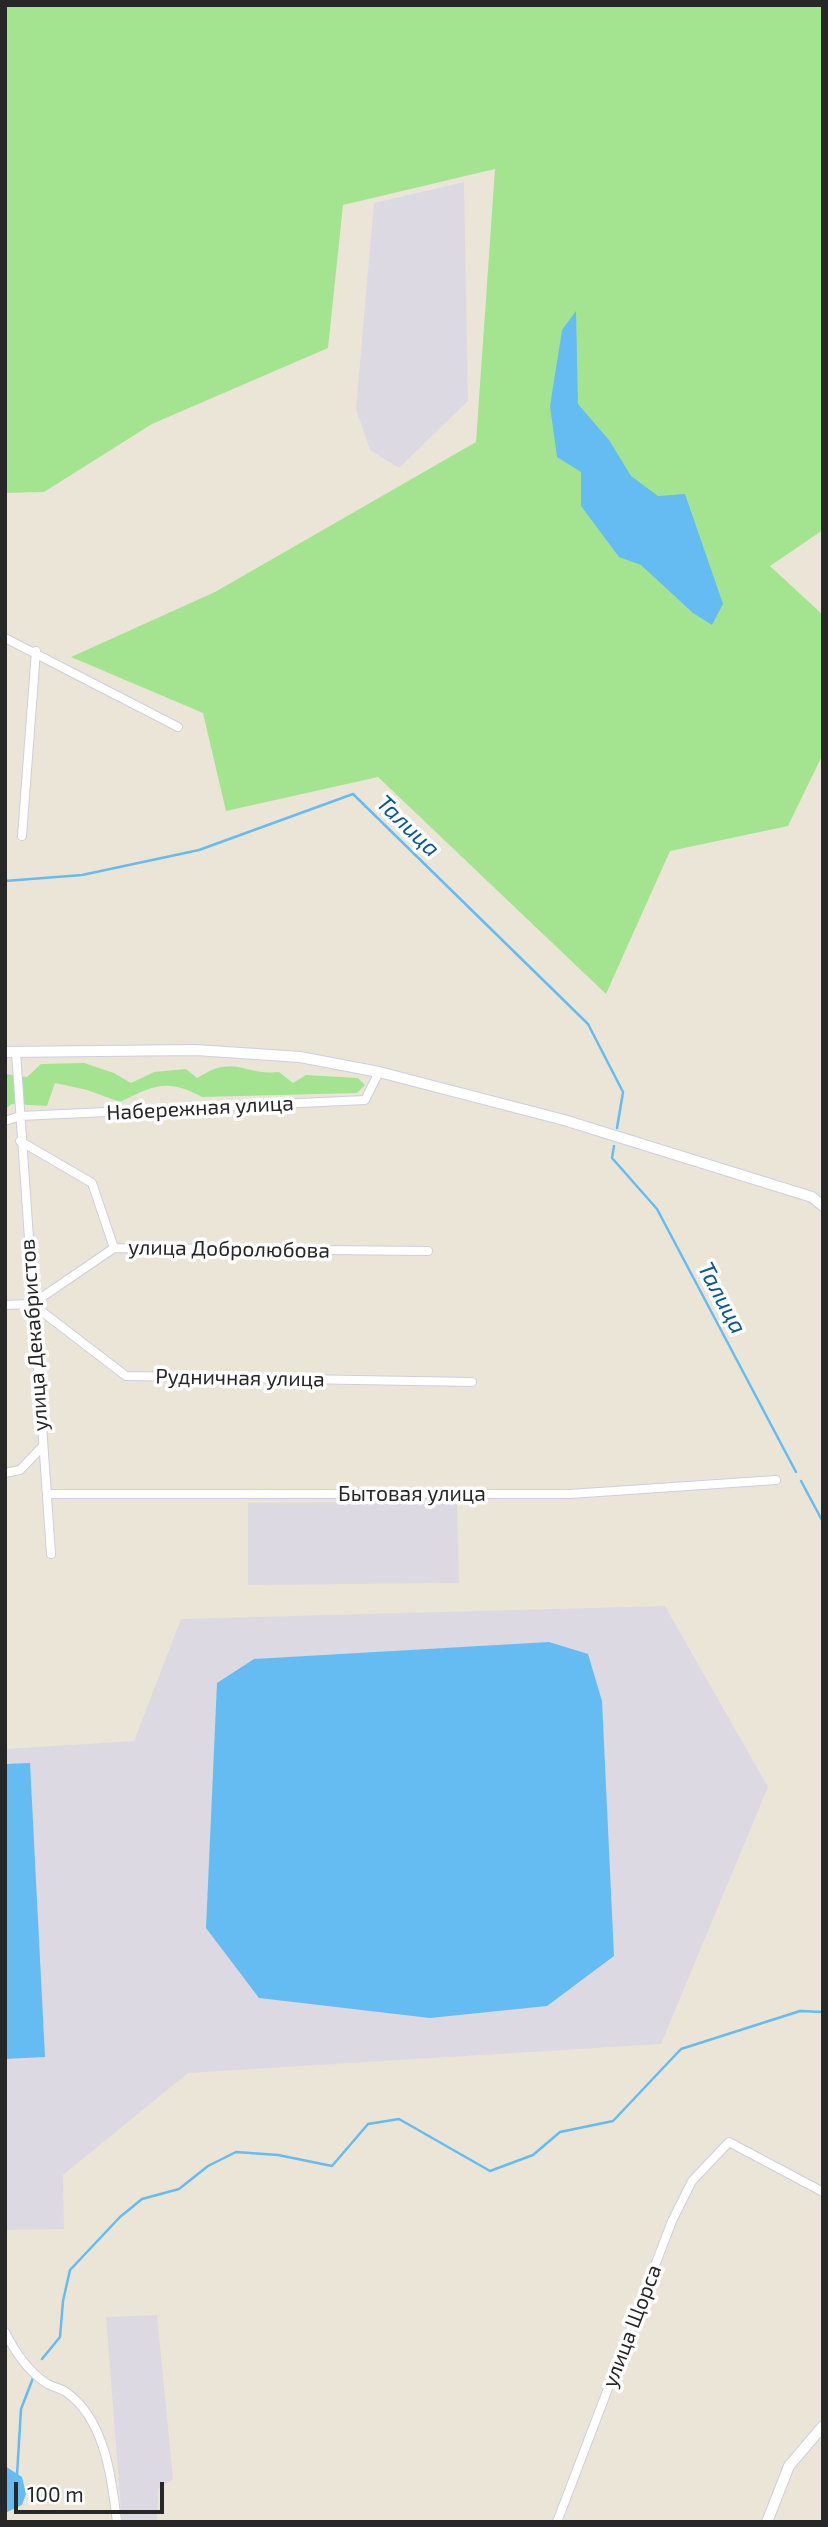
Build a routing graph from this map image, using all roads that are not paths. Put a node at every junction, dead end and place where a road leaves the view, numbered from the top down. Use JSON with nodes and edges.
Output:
{"nodes":[{"id":1,"x":5,"y":638,"type":"edge"},
{"id":2,"x":36,"y":651,"type":"junction"},
{"id":3,"x":177,"y":727,"type":"dead end"},
{"id":4,"x":22,"y":836,"type":"dead end"},
{"id":5,"x":10,"y":1052,"type":"edge"},
{"id":6,"x":379,"y":1072,"type":"junction"},
{"id":7,"x":20,"y":1116,"type":"junction"},
{"id":8,"x":5,"y":1121,"type":"edge"},
{"id":9,"x":20,"y":1141,"type":"junction"},
{"id":10,"x":823,"y":1206,"type":"edge"},
{"id":11,"x":114,"y":1248,"type":"junction"},
{"id":12,"x":428,"y":1251,"type":"dead end"},
{"id":13,"x":32,"y":1304,"type":"junction"},
{"id":14,"x":5,"y":1305,"type":"edge"},
{"id":15,"x":472,"y":1382,"type":"dead end"},
{"id":16,"x":42,"y":1447,"type":"junction"},
{"id":17,"x":5,"y":1473,"type":"edge"},
{"id":18,"x":776,"y":1480,"type":"dead end"},
{"id":19,"x":47,"y":1494,"type":"junction"},
{"id":20,"x":51,"y":1554,"type":"dead end"},
{"id":21,"x":823,"y":2192,"type":"edge"},
{"id":22,"x":5,"y":2332,"type":"edge"},
{"id":23,"x":823,"y":2426,"type":"edge"},
{"id":24,"x":117,"y":2522,"type":"edge"},
{"id":25,"x":557,"y":2522,"type":"edge"},
{"id":26,"x":767,"y":2522,"type":"edge"}],
"edges":[{"from":1,"to":2,"type":"street"},
{"from":2,"to":3,"type":"street"},
{"from":2,"to":4,"type":"street"},
{"from":5,"to":6,"type":"street"},
{"from":5,"to":7,"type":"street","name":"улица Декабристов"},
{"from":6,"to":7,"type":"street","name":"Набережная улица"},
{"from":6,"to":10,"type":"street"},
{"from":7,"to":8,"type":"street","name":"Набережная улица"},
{"from":7,"to":9,"type":"street","name":"улица Декабристов"},
{"from":9,"to":11,"type":"street"},
{"from":9,"to":13,"type":"street","name":"улица Декабристов"},
{"from":11,"to":12,"type":"street","name":"улица Добролюбова"},
{"from":11,"to":13,"type":"street","name":"улица Добролюбова"},
{"from":13,"to":14,"type":"street"},
{"from":13,"to":15,"type":"street","name":"Рудничная улица"},
{"from":13,"to":16,"type":"street","name":"улица Декабристов"},
{"from":16,"to":17,"type":"street"},
{"from":16,"to":19,"type":"street","name":"улица Декабристов"},
{"from":18,"to":19,"type":"street","name":"Бытовая улица"},
{"from":19,"to":20,"type":"street","name":"улица Декабристов"},
{"from":21,"to":25,"type":"street","name":"улица Щорса"},
{"from":22,"to":24,"type":"street"},
{"from":23,"to":26,"type":"street"}]}
